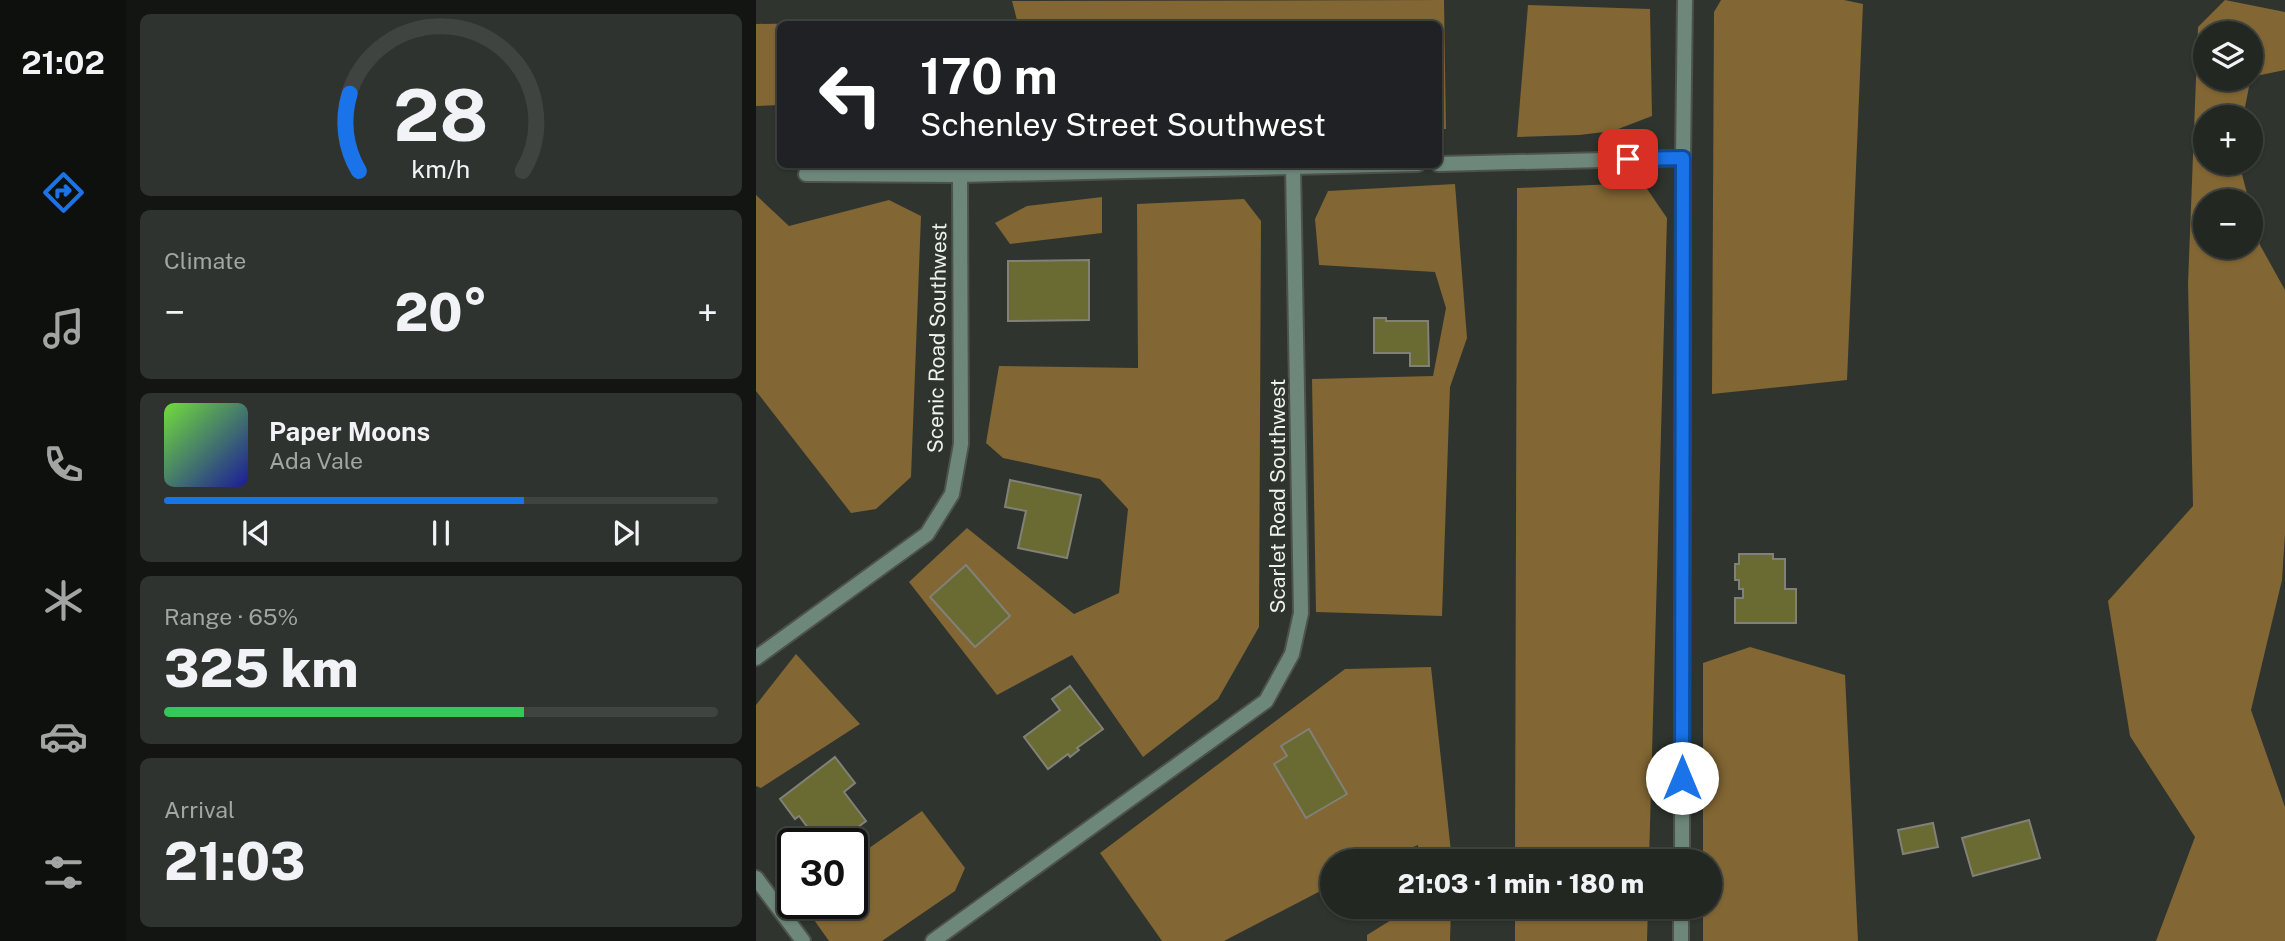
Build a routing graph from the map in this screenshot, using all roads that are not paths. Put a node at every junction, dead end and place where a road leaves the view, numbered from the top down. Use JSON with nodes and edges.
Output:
{"nodes":[{"id":1,"x":1685,"y":0,"type":"edge"},
{"id":2,"x":1683,"y":158,"type":"junction"},
{"id":3,"x":1442,"y":164,"type":"edge"},
{"id":4,"x":1251,"y":168,"type":"edge"},
{"id":5,"x":1293,"y":168,"type":"edge"},
{"id":6,"x":806,"y":174,"type":"dead end"},
{"id":7,"x":960,"y":175,"type":"junction"},
{"id":8,"x":756,"y":658,"type":"edge"},
{"id":9,"x":1682,"y":849,"type":"edge"},
{"id":10,"x":756,"y":878,"type":"edge"},
{"id":11,"x":1681,"y":919,"type":"edge"},
{"id":12,"x":803,"y":941,"type":"edge"},
{"id":13,"x":933,"y":941,"type":"edge"},
{"id":14,"x":1681,"y":941,"type":"edge"}],
"edges":[{"from":1,"to":2,"type":"street"},
{"from":2,"to":3,"type":"street"},
{"from":2,"to":9,"type":"street"},
{"from":4,"to":7,"type":"street"},
{"from":5,"to":13,"type":"street","name":"Scarlet Road Southwest"},
{"from":6,"to":7,"type":"street"},
{"from":7,"to":8,"type":"street","name":"Scenic Road Southwest"},
{"from":10,"to":12,"type":"street"},
{"from":11,"to":14,"type":"street"}]}
